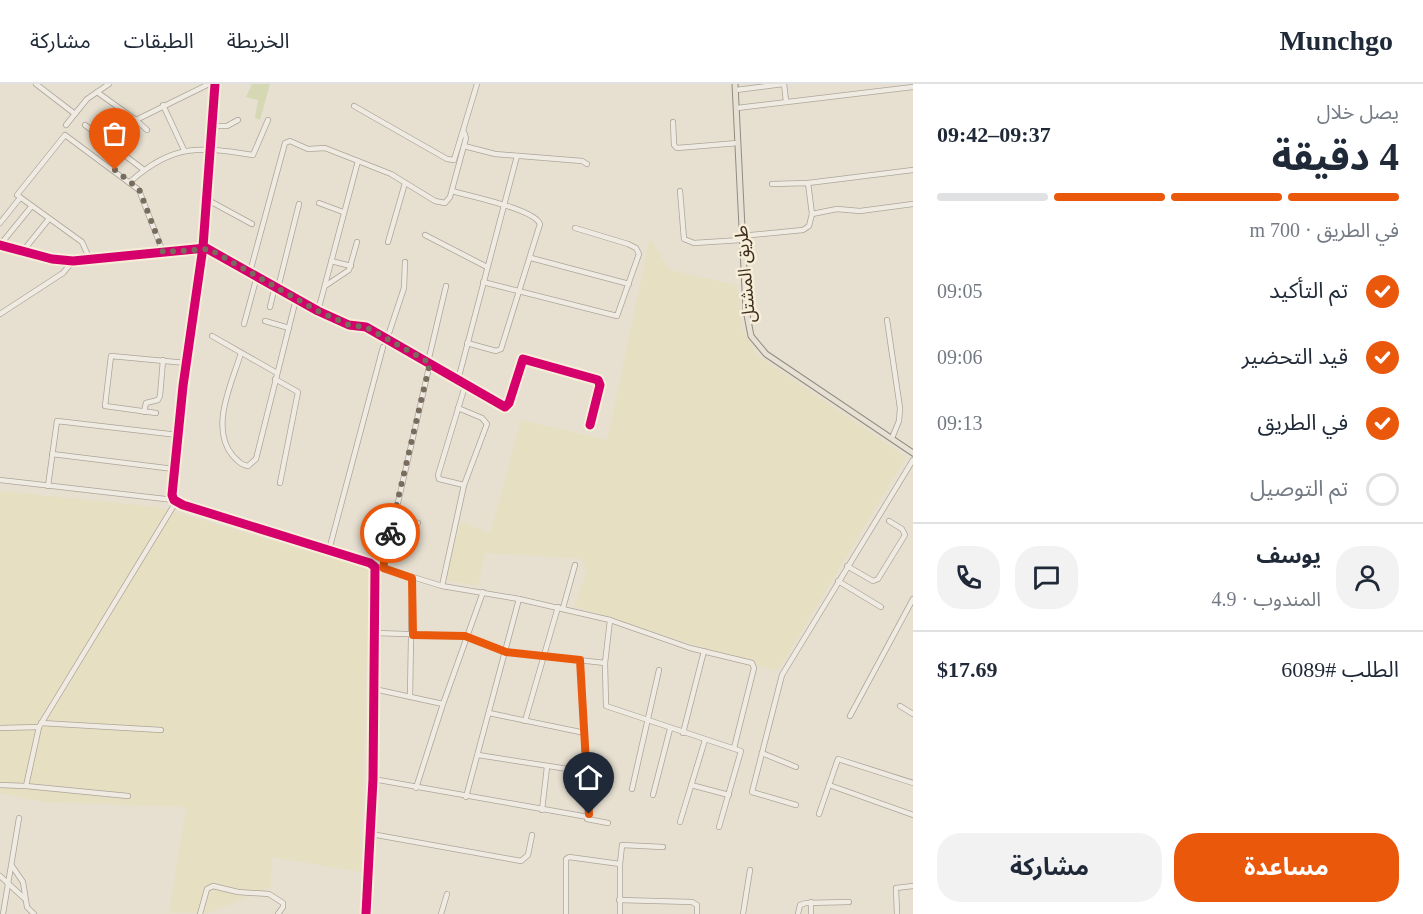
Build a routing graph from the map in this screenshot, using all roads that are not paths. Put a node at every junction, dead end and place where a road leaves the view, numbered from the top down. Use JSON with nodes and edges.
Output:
{"nodes":[{"id":1,"x":36,"y":84,"type":"edge"},
{"id":2,"x":109,"y":84,"type":"edge"},
{"id":3,"x":209,"y":84,"type":"edge"},
{"id":4,"x":215,"y":84,"type":"edge"},
{"id":5,"x":477,"y":84,"type":"edge"},
{"id":6,"x":783,"y":84,"type":"edge"},
{"id":7,"x":736,"y":87,"type":"edge"},
{"id":8,"x":913,"y":87,"type":"edge"},
{"id":9,"x":97,"y":92,"type":"junction"},
{"id":10,"x":786,"y":101,"type":"junction"},
{"id":11,"x":163,"y":105,"type":"junction"},
{"id":12,"x":354,"y":106,"type":"dead end"},
{"id":13,"x":736,"y":108,"type":"junction"},
{"id":14,"x":75,"y":114,"type":"junction"},
{"id":15,"x":136,"y":120,"type":"junction"},
{"id":16,"x":238,"y":120,"type":"dead end"},
{"id":17,"x":268,"y":120,"type":"dead end"},
{"id":18,"x":673,"y":122,"type":"dead end"},
{"id":19,"x":66,"y":125,"type":"dead end"},
{"id":20,"x":85,"y":125,"type":"dead end"},
{"id":21,"x":212,"y":126,"type":"junction"},
{"id":22,"x":147,"y":130,"type":"dead end"},
{"id":23,"x":464,"y":132,"type":"junction"},
{"id":24,"x":738,"y":143,"type":"junction"},
{"id":25,"x":464,"y":146,"type":"junction"},
{"id":26,"x":210,"y":148,"type":"junction"},
{"id":27,"x":184,"y":150,"type":"junction"},
{"id":28,"x":517,"y":156,"type":"junction"},
{"id":29,"x":358,"y":161,"type":"junction"},
{"id":30,"x":586,"y":164,"type":"dead end"},
{"id":31,"x":144,"y":170,"type":"junction"},
{"id":32,"x":913,"y":170,"type":"edge"},
{"id":33,"x":131,"y":182,"type":"junction"},
{"id":34,"x":405,"y":183,"type":"junction"},
{"id":35,"x":808,"y":183,"type":"junction"},
{"id":36,"x":772,"y":184,"type":"dead end"},
{"id":37,"x":452,"y":191,"type":"junction"},
{"id":38,"x":680,"y":191,"type":"dead end"},
{"id":39,"x":20,"y":198,"type":"junction"},
{"id":40,"x":206,"y":199,"type":"junction"},
{"id":41,"x":319,"y":203,"type":"dead end"},
{"id":42,"x":299,"y":204,"type":"dead end"},
{"id":43,"x":913,"y":204,"type":"edge"},
{"id":44,"x":504,"y":205,"type":"junction"},
{"id":45,"x":31,"y":207,"type":"junction"},
{"id":46,"x":343,"y":212,"type":"junction"},
{"id":47,"x":812,"y":214,"type":"junction"},
{"id":48,"x":48,"y":220,"type":"junction"},
{"id":49,"x":0,"y":223,"type":"edge"},
{"id":50,"x":252,"y":224,"type":"dead end"},
{"id":51,"x":575,"y":228,"type":"dead end"},
{"id":52,"x":425,"y":235,"type":"dead end"},
{"id":53,"x":741,"y":238,"type":"junction"},
{"id":54,"x":357,"y":242,"type":"dead end"},
{"id":55,"x":388,"y":242,"type":"dead end"},
{"id":56,"x":0,"y":245,"type":"edge"},
{"id":57,"x":203,"y":248,"type":"junction"},
{"id":58,"x":23,"y":251,"type":"junction"},
{"id":59,"x":163,"y":252,"type":"junction"},
{"id":60,"x":531,"y":258,"type":"junction"},
{"id":61,"x":90,"y":260,"type":"junction"},
{"id":62,"x":73,"y":261,"type":"junction"},
{"id":63,"x":331,"y":261,"type":"junction"},
{"id":64,"x":405,"y":262,"type":"dead end"},
{"id":65,"x":351,"y":266,"type":"junction"},
{"id":66,"x":487,"y":267,"type":"junction"},
{"id":67,"x":250,"y":272,"type":"junction"},
{"id":68,"x":258,"y":276,"type":"junction"},
{"id":69,"x":483,"y":282,"type":"junction"},
{"id":70,"x":629,"y":284,"type":"junction"},
{"id":71,"x":325,"y":286,"type":"junction"},
{"id":72,"x":446,"y":286,"type":"dead end"},
{"id":73,"x":277,"y":287,"type":"junction"},
{"id":74,"x":521,"y":292,"type":"junction"},
{"id":75,"x":296,"y":299,"type":"junction"},
{"id":76,"x":270,"y":307,"type":"dead end"},
{"id":77,"x":318,"y":311,"type":"junction"},
{"id":78,"x":0,"y":315,"type":"edge"},
{"id":79,"x":887,"y":320,"type":"dead end"},
{"id":80,"x":265,"y":321,"type":"dead end"},
{"id":81,"x":244,"y":324,"type":"dead end"},
{"id":82,"x":289,"y":328,"type":"junction"},
{"id":83,"x":212,"y":336,"type":"dead end"},
{"id":84,"x":387,"y":339,"type":"junction"},
{"id":85,"x":467,"y":343,"type":"junction"},
{"id":86,"x":383,"y":347,"type":"dead end"},
{"id":87,"x":241,"y":352,"type":"junction"},
{"id":88,"x":163,"y":360,"type":"junction"},
{"id":89,"x":186,"y":363,"type":"junction"},
{"id":90,"x":429,"y":363,"type":"junction"},
{"id":91,"x":276,"y":376,"type":"junction"},
{"id":92,"x":458,"y":380,"type":"junction"},
{"id":93,"x":465,"y":386,"type":"junction"},
{"id":94,"x":458,"y":408,"type":"junction"},
{"id":95,"x":144,"y":412,"type":"junction"},
{"id":96,"x":156,"y":413,"type":"dead end"},
{"id":97,"x":590,"y":425,"type":"dead end"},
{"id":98,"x":178,"y":435,"type":"junction"},
{"id":99,"x":892,"y":438,"type":"junction"},
{"id":100,"x":913,"y":453,"type":"edge"},
{"id":101,"x":52,"y":454,"type":"junction"},
{"id":102,"x":913,"y":460,"type":"edge"},
{"id":103,"x":174,"y":469,"type":"junction"},
{"id":104,"x":0,"y":480,"type":"edge"},
{"id":105,"x":280,"y":483,"type":"dead end"},
{"id":106,"x":464,"y":485,"type":"junction"},
{"id":107,"x":48,"y":486,"type":"junction"},
{"id":108,"x":175,"y":501,"type":"junction"},
{"id":109,"x":393,"y":517,"type":"junction"},
{"id":110,"x":889,"y":521,"type":"dead end"},
{"id":111,"x":418,"y":524,"type":"dead end"},
{"id":112,"x":329,"y":550,"type":"junction"},
{"id":113,"x":374,"y":565,"type":"junction"},
{"id":114,"x":575,"y":565,"type":"dead end"},
{"id":115,"x":847,"y":566,"type":"junction"},
{"id":116,"x":383,"y":568,"type":"junction"},
{"id":117,"x":412,"y":578,"type":"junction"},
{"id":118,"x":838,"y":581,"type":"junction"},
{"id":119,"x":442,"y":586,"type":"junction"},
{"id":120,"x":483,"y":592,"type":"junction"},
{"id":121,"x":519,"y":599,"type":"junction"},
{"id":122,"x":913,"y":599,"type":"edge"},
{"id":123,"x":880,"y":607,"type":"dead end"},
{"id":124,"x":561,"y":608,"type":"junction"},
{"id":125,"x":610,"y":620,"type":"junction"},
{"id":126,"x":375,"y":633,"type":"junction"},
{"id":127,"x":413,"y":635,"type":"junction"},
{"id":128,"x":465,"y":636,"type":"junction"},
{"id":129,"x":704,"y":651,"type":"junction"},
{"id":130,"x":506,"y":652,"type":"junction"},
{"id":131,"x":544,"y":655,"type":"junction"},
{"id":132,"x":580,"y":660,"type":"junction"},
{"id":133,"x":606,"y":663,"type":"junction"},
{"id":134,"x":659,"y":670,"type":"dead end"},
{"id":135,"x":374,"y":689,"type":"junction"},
{"id":136,"x":410,"y":697,"type":"junction"},
{"id":137,"x":443,"y":704,"type":"junction"},
{"id":138,"x":900,"y":706,"type":"dead end"},
{"id":139,"x":489,"y":713,"type":"junction"},
{"id":140,"x":913,"y":714,"type":"edge"},
{"id":141,"x":850,"y":716,"type":"dead end"},
{"id":142,"x":525,"y":721,"type":"junction"},
{"id":143,"x":649,"y":722,"type":"junction"},
{"id":144,"x":40,"y":725,"type":"junction"},
{"id":145,"x":0,"y":728,"type":"edge"},
{"id":146,"x":670,"y":729,"type":"junction"},
{"id":147,"x":161,"y":730,"type":"dead end"},
{"id":148,"x":585,"y":733,"type":"junction"},
{"id":149,"x":683,"y":733,"type":"junction"},
{"id":150,"x":705,"y":740,"type":"junction"},
{"id":151,"x":734,"y":748,"type":"junction"},
{"id":152,"x":762,"y":753,"type":"junction"},
{"id":153,"x":478,"y":755,"type":"junction"},
{"id":154,"x":547,"y":767,"type":"junction"},
{"id":155,"x":796,"y":767,"type":"dead end"},
{"id":156,"x":587,"y":772,"type":"junction"},
{"id":157,"x":373,"y":779,"type":"junction"},
{"id":158,"x":913,"y":783,"type":"edge"},
{"id":159,"x":691,"y":784,"type":"junction"},
{"id":160,"x":0,"y":785,"type":"edge"},
{"id":161,"x":829,"y":785,"type":"junction"},
{"id":162,"x":26,"y":786,"type":"junction"},
{"id":163,"x":416,"y":788,"type":"junction"},
{"id":164,"x":632,"y":789,"type":"dead end"},
{"id":165,"x":653,"y":795,"type":"dead end"},
{"id":166,"x":729,"y":795,"type":"junction"},
{"id":167,"x":128,"y":796,"type":"dead end"},
{"id":168,"x":466,"y":797,"type":"junction"},
{"id":169,"x":796,"y":805,"type":"dead end"},
{"id":170,"x":542,"y":810,"type":"junction"},
{"id":171,"x":819,"y":814,"type":"dead end"},
{"id":172,"x":913,"y":815,"type":"edge"},
{"id":173,"x":19,"y":818,"type":"dead end"},
{"id":174,"x":584,"y":818,"type":"junction"},
{"id":175,"x":680,"y":822,"type":"dead end"},
{"id":176,"x":608,"y":823,"type":"dead end"},
{"id":177,"x":720,"y":827,"type":"dead end"},
{"id":178,"x":371,"y":834,"type":"junction"},
{"id":179,"x":532,"y":835,"type":"dead end"},
{"id":180,"x":663,"y":847,"type":"dead end"},
{"id":181,"x":620,"y":864,"type":"junction"},
{"id":182,"x":12,"y":866,"type":"junction"},
{"id":183,"x":750,"y":870,"type":"dead end"},
{"id":184,"x":0,"y":876,"type":"edge"},
{"id":185,"x":8,"y":886,"type":"junction"},
{"id":186,"x":913,"y":886,"type":"edge"},
{"id":187,"x":447,"y":894,"type":"dead end"},
{"id":188,"x":24,"y":898,"type":"junction"},
{"id":189,"x":619,"y":900,"type":"junction"},
{"id":190,"x":811,"y":902,"type":"junction"},
{"id":191,"x":849,"y":902,"type":"dead end"},
{"id":192,"x":3,"y":914,"type":"edge"},
{"id":193,"x":34,"y":914,"type":"edge"},
{"id":194,"x":200,"y":914,"type":"edge"},
{"id":195,"x":278,"y":914,"type":"edge"},
{"id":196,"x":366,"y":914,"type":"edge"},
{"id":197,"x":441,"y":914,"type":"edge"},
{"id":198,"x":566,"y":914,"type":"edge"},
{"id":199,"x":620,"y":914,"type":"edge"},
{"id":200,"x":697,"y":914,"type":"edge"},
{"id":201,"x":743,"y":914,"type":"edge"},
{"id":202,"x":798,"y":914,"type":"edge"},
{"id":203,"x":811,"y":914,"type":"edge"},
{"id":204,"x":897,"y":914,"type":"edge"}],
"edges":[{"from":1,"to":14,"type":"street"},
{"from":2,"to":9,"type":"street"},
{"from":3,"to":11,"type":"street"},
{"from":4,"to":21,"type":"street"},
{"from":5,"to":23,"type":"street"},
{"from":6,"to":7,"type":"street"},
{"from":6,"to":10,"type":"street"},
{"from":7,"to":13,"type":"main road","name":"طريق المشتل"},
{"from":8,"to":10,"type":"street"},
{"from":9,"to":14,"type":"street"},
{"from":9,"to":15,"type":"street"},
{"from":10,"to":13,"type":"street"},
{"from":11,"to":15,"type":"street"},
{"from":11,"to":27,"type":"street"},
{"from":12,"to":23,"type":"street"},
{"from":13,"to":24,"type":"main road","name":"طريق المشتل"},
{"from":14,"to":19,"type":"street"},
{"from":15,"to":22,"type":"street"},
{"from":16,"to":21,"type":"street"},
{"from":17,"to":26,"type":"street"},
{"from":18,"to":24,"type":"street"},
{"from":20,"to":31,"type":"street"},
{"from":21,"to":26,"type":"street"},
{"from":23,"to":25,"type":"street"},
{"from":24,"to":53,"type":"main road","name":"طريق المشتل"},
{"from":25,"to":28,"type":"street"},
{"from":25,"to":37,"type":"street"},
{"from":26,"to":27,"type":"street"},
{"from":26,"to":40,"type":"street"},
{"from":27,"to":31,"type":"street"},
{"from":28,"to":30,"type":"street"},
{"from":28,"to":44,"type":"street"},
{"from":29,"to":34,"type":"street"},
{"from":29,"to":46,"type":"street"},
{"from":29,"to":67,"type":"street"},
{"from":31,"to":33,"type":"street"},
{"from":32,"to":35,"type":"street"},
{"from":33,"to":39,"type":"street"},
{"from":33,"to":59,"type":"street"},
{"from":34,"to":37,"type":"street"},
{"from":34,"to":55,"type":"street"},
{"from":35,"to":36,"type":"street"},
{"from":35,"to":47,"type":"street"},
{"from":37,"to":44,"type":"street"},
{"from":38,"to":53,"type":"street"},
{"from":39,"to":45,"type":"street"},
{"from":39,"to":49,"type":"street"},
{"from":40,"to":50,"type":"street"},
{"from":40,"to":57,"type":"street"},
{"from":41,"to":46,"type":"street"},
{"from":42,"to":73,"type":"street"},
{"from":43,"to":47,"type":"street"},
{"from":44,"to":60,"type":"street"},
{"from":44,"to":66,"type":"street"},
{"from":45,"to":48,"type":"street"},
{"from":45,"to":56,"type":"street"},
{"from":46,"to":63,"type":"street"},
{"from":47,"to":53,"type":"street"},
{"from":48,"to":58,"type":"street"},
{"from":48,"to":61,"type":"street"},
{"from":51,"to":70,"type":"street"},
{"from":52,"to":66,"type":"street"},
{"from":53,"to":99,"type":"main road","name":"طريق المشتل"},
{"from":54,"to":65,"type":"street"},
{"from":56,"to":58,"type":"street"},
{"from":57,"to":59,"type":"street"},
{"from":57,"to":67,"type":"street"},
{"from":57,"to":89,"type":"street"},
{"from":58,"to":62,"type":"street"},
{"from":59,"to":61,"type":"street"},
{"from":60,"to":70,"type":"street"},
{"from":60,"to":74,"type":"street"},
{"from":61,"to":62,"type":"street"},
{"from":62,"to":78,"type":"street"},
{"from":63,"to":65,"type":"street"},
{"from":63,"to":71,"type":"street"},
{"from":64,"to":84,"type":"street"},
{"from":65,"to":71,"type":"street"},
{"from":66,"to":69,"type":"street"},
{"from":67,"to":68,"type":"street"},
{"from":68,"to":73,"type":"street"},
{"from":68,"to":81,"type":"street"},
{"from":69,"to":74,"type":"street"},
{"from":69,"to":85,"type":"street"},
{"from":70,"to":74,"type":"street"},
{"from":71,"to":77,"type":"street"},
{"from":72,"to":90,"type":"street"},
{"from":73,"to":75,"type":"street"},
{"from":73,"to":76,"type":"street"},
{"from":74,"to":85,"type":"street"},
{"from":75,"to":77,"type":"street"},
{"from":75,"to":82,"type":"street"},
{"from":77,"to":84,"type":"street"},
{"from":79,"to":99,"type":"street"},
{"from":80,"to":82,"type":"street"},
{"from":82,"to":91,"type":"street"},
{"from":83,"to":87,"type":"street"},
{"from":84,"to":90,"type":"street"},
{"from":85,"to":92,"type":"street"},
{"from":86,"to":112,"type":"street"},
{"from":87,"to":91,"type":"street"},
{"from":87,"to":91,"type":"street"},
{"from":88,"to":89,"type":"street"},
{"from":88,"to":95,"type":"street"},
{"from":88,"to":95,"type":"street"},
{"from":89,"to":98,"type":"street"},
{"from":90,"to":92,"type":"street"},
{"from":90,"to":109,"type":"street"},
{"from":91,"to":105,"type":"street"},
{"from":92,"to":93,"type":"street"},
{"from":93,"to":94,"type":"street"},
{"from":93,"to":97,"type":"street"},
{"from":94,"to":106,"type":"street"},
{"from":94,"to":106,"type":"street"},
{"from":95,"to":96,"type":"street"},
{"from":98,"to":101,"type":"street"},
{"from":98,"to":103,"type":"street"},
{"from":99,"to":100,"type":"main road","name":"طريق المشتل"},
{"from":101,"to":103,"type":"street"},
{"from":101,"to":107,"type":"street"},
{"from":102,"to":115,"type":"street"},
{"from":103,"to":108,"type":"street"},
{"from":104,"to":107,"type":"street"},
{"from":106,"to":119,"type":"street"},
{"from":107,"to":108,"type":"street"},
{"from":108,"to":112,"type":"street"},
{"from":108,"to":144,"type":"street"},
{"from":109,"to":111,"type":"street"},
{"from":109,"to":116,"type":"street"},
{"from":110,"to":115,"type":"street"},
{"from":112,"to":113,"type":"street"},
{"from":113,"to":116,"type":"street"},
{"from":113,"to":126,"type":"street"},
{"from":114,"to":124,"type":"street"},
{"from":115,"to":118,"type":"street"},
{"from":116,"to":117,"type":"street"},
{"from":117,"to":119,"type":"street"},
{"from":117,"to":127,"type":"street"},
{"from":118,"to":123,"type":"street"},
{"from":118,"to":152,"type":"street"},
{"from":119,"to":120,"type":"street"},
{"from":120,"to":121,"type":"street"},
{"from":120,"to":128,"type":"street"},
{"from":121,"to":124,"type":"street"},
{"from":121,"to":130,"type":"street"},
{"from":122,"to":141,"type":"street"},
{"from":124,"to":125,"type":"street"},
{"from":124,"to":131,"type":"street"},
{"from":125,"to":129,"type":"street"},
{"from":125,"to":133,"type":"street"},
{"from":126,"to":127,"type":"street"},
{"from":126,"to":135,"type":"street"},
{"from":127,"to":128,"type":"street"},
{"from":127,"to":136,"type":"street"},
{"from":128,"to":130,"type":"street"},
{"from":128,"to":137,"type":"street"},
{"from":129,"to":149,"type":"street"},
{"from":129,"to":151,"type":"street"},
{"from":130,"to":131,"type":"street"},
{"from":130,"to":139,"type":"street"},
{"from":131,"to":132,"type":"street"},
{"from":131,"to":142,"type":"street"},
{"from":132,"to":133,"type":"street"},
{"from":132,"to":148,"type":"street"},
{"from":133,"to":143,"type":"street"},
{"from":134,"to":143,"type":"street"},
{"from":135,"to":136,"type":"street"},
{"from":135,"to":157,"type":"street"},
{"from":136,"to":137,"type":"street"},
{"from":137,"to":163,"type":"street"},
{"from":138,"to":140,"type":"street"},
{"from":139,"to":142,"type":"street"},
{"from":139,"to":153,"type":"street"},
{"from":142,"to":148,"type":"street"},
{"from":143,"to":146,"type":"street"},
{"from":143,"to":164,"type":"street"},
{"from":144,"to":145,"type":"street"},
{"from":144,"to":147,"type":"street"},
{"from":144,"to":162,"type":"street"},
{"from":146,"to":149,"type":"street"},
{"from":146,"to":165,"type":"street"},
{"from":148,"to":156,"type":"street"},
{"from":149,"to":150,"type":"street"},
{"from":150,"to":151,"type":"street"},
{"from":150,"to":159,"type":"street"},
{"from":151,"to":166,"type":"street"},
{"from":152,"to":155,"type":"street"},
{"from":152,"to":169,"type":"street"},
{"from":153,"to":154,"type":"street"},
{"from":153,"to":168,"type":"street"},
{"from":154,"to":156,"type":"street"},
{"from":154,"to":170,"type":"street"},
{"from":156,"to":174,"type":"street"},
{"from":157,"to":163,"type":"street"},
{"from":157,"to":178,"type":"street"},
{"from":158,"to":161,"type":"street"},
{"from":159,"to":166,"type":"street"},
{"from":159,"to":175,"type":"street"},
{"from":160,"to":162,"type":"street"},
{"from":161,"to":171,"type":"street"},
{"from":161,"to":172,"type":"street"},
{"from":162,"to":167,"type":"street"},
{"from":163,"to":168,"type":"street"},
{"from":166,"to":177,"type":"street"},
{"from":168,"to":170,"type":"street"},
{"from":170,"to":174,"type":"street"},
{"from":173,"to":182,"type":"street"},
{"from":174,"to":176,"type":"street"},
{"from":178,"to":179,"type":"street"},
{"from":178,"to":196,"type":"street"},
{"from":180,"to":181,"type":"street"},
{"from":181,"to":189,"type":"street"},
{"from":181,"to":198,"type":"street"},
{"from":182,"to":185,"type":"street"},
{"from":182,"to":188,"type":"street"},
{"from":183,"to":201,"type":"street"},
{"from":184,"to":185,"type":"street"},
{"from":185,"to":188,"type":"street"},
{"from":185,"to":192,"type":"street"},
{"from":186,"to":204,"type":"street"},
{"from":187,"to":197,"type":"street"},
{"from":188,"to":193,"type":"street"},
{"from":189,"to":199,"type":"street"},
{"from":189,"to":200,"type":"street"},
{"from":190,"to":191,"type":"street"},
{"from":190,"to":202,"type":"street"},
{"from":190,"to":203,"type":"street"},
{"from":194,"to":195,"type":"street"}]}
